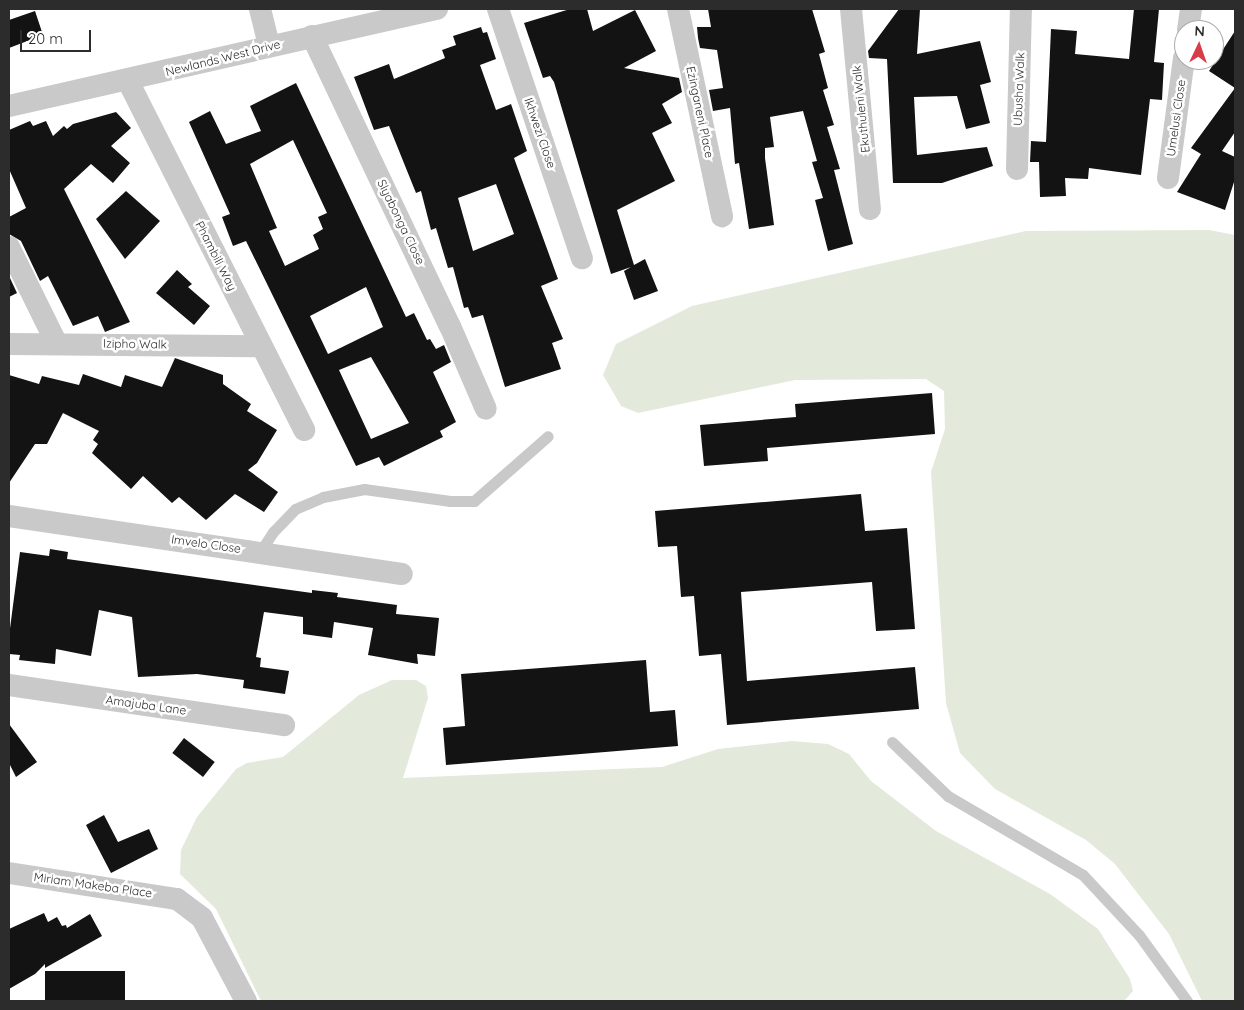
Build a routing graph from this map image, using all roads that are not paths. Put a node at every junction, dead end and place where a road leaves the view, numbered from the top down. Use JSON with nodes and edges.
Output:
{"nodes":[{"id":1,"x":260,"y":9,"type":"edge"},
{"id":2,"x":437,"y":9,"type":"edge"},
{"id":3,"x":498,"y":9,"type":"edge"},
{"id":4,"x":678,"y":9,"type":"edge"},
{"id":5,"x":851,"y":9,"type":"edge"},
{"id":6,"x":1021,"y":9,"type":"edge"},
{"id":7,"x":312,"y":36,"type":"junction"},
{"id":8,"x":269,"y":46,"type":"junction"},
{"id":9,"x":1182,"y":70,"type":"edge"},
{"id":10,"x":128,"y":81,"type":"junction"},
{"id":11,"x":9,"y":106,"type":"edge"},
{"id":12,"x":1017,"y":169,"type":"dead end"},
{"id":13,"x":1168,"y":178,"type":"dead end"},
{"id":14,"x":870,"y":209,"type":"dead end"},
{"id":15,"x":722,"y":216,"type":"dead end"},
{"id":16,"x":9,"y":247,"type":"edge"},
{"id":17,"x":582,"y":258,"type":"dead end"},
{"id":18,"x":56,"y":342,"type":"junction"},
{"id":19,"x":9,"y":344,"type":"edge"},
{"id":20,"x":261,"y":346,"type":"junction"},
{"id":21,"x":486,"y":409,"type":"dead end"},
{"id":22,"x":304,"y":430,"type":"dead end"},
{"id":23,"x":548,"y":436,"type":"dead end"},
{"id":24,"x":9,"y":516,"type":"edge"},
{"id":25,"x":260,"y":552,"type":"junction"},
{"id":26,"x":402,"y":574,"type":"dead end"},
{"id":27,"x":9,"y":685,"type":"edge"},
{"id":28,"x":284,"y":725,"type":"dead end"},
{"id":29,"x":892,"y":742,"type":"dead end"},
{"id":30,"x":9,"y":874,"type":"edge"},
{"id":31,"x":246,"y":1001,"type":"edge"},
{"id":32,"x":1187,"y":1001,"type":"edge"}],
"edges":[{"from":1,"to":8,"type":"street"},
{"from":2,"to":7,"type":"street","name":"Newlands West Drive"},
{"from":3,"to":17,"type":"street","name":"Ikhwezi Close"},
{"from":4,"to":15,"type":"street","name":"Ezinganeni Place"},
{"from":5,"to":14,"type":"street","name":"Ekuthuleni Walk"},
{"from":6,"to":12,"type":"street","name":"Ubusha Walk"},
{"from":7,"to":8,"type":"street","name":"Newlands West Drive"},
{"from":7,"to":21,"type":"street","name":"Slyabonga Close"},
{"from":8,"to":10,"type":"street","name":"Newlands West Drive"},
{"from":9,"to":13,"type":"street","name":"Umelusi Close"},
{"from":10,"to":11,"type":"street","name":"Newlands West Drive"},
{"from":10,"to":20,"type":"street","name":"Phambili Way"},
{"from":16,"to":18,"type":"street"},
{"from":18,"to":19,"type":"street","name":"Izipho Walk"},
{"from":18,"to":20,"type":"street","name":"Izipho Walk"},
{"from":20,"to":22,"type":"street","name":"Phambili Way"},
{"from":23,"to":25,"type":"lane"},
{"from":24,"to":25,"type":"street","name":"Imvelo Close"},
{"from":25,"to":26,"type":"street","name":"Imvelo Close"},
{"from":27,"to":28,"type":"street","name":"Amajuba Lane"},
{"from":29,"to":32,"type":"lane"},
{"from":30,"to":31,"type":"street","name":"Miriam Makeba Place"}]}
